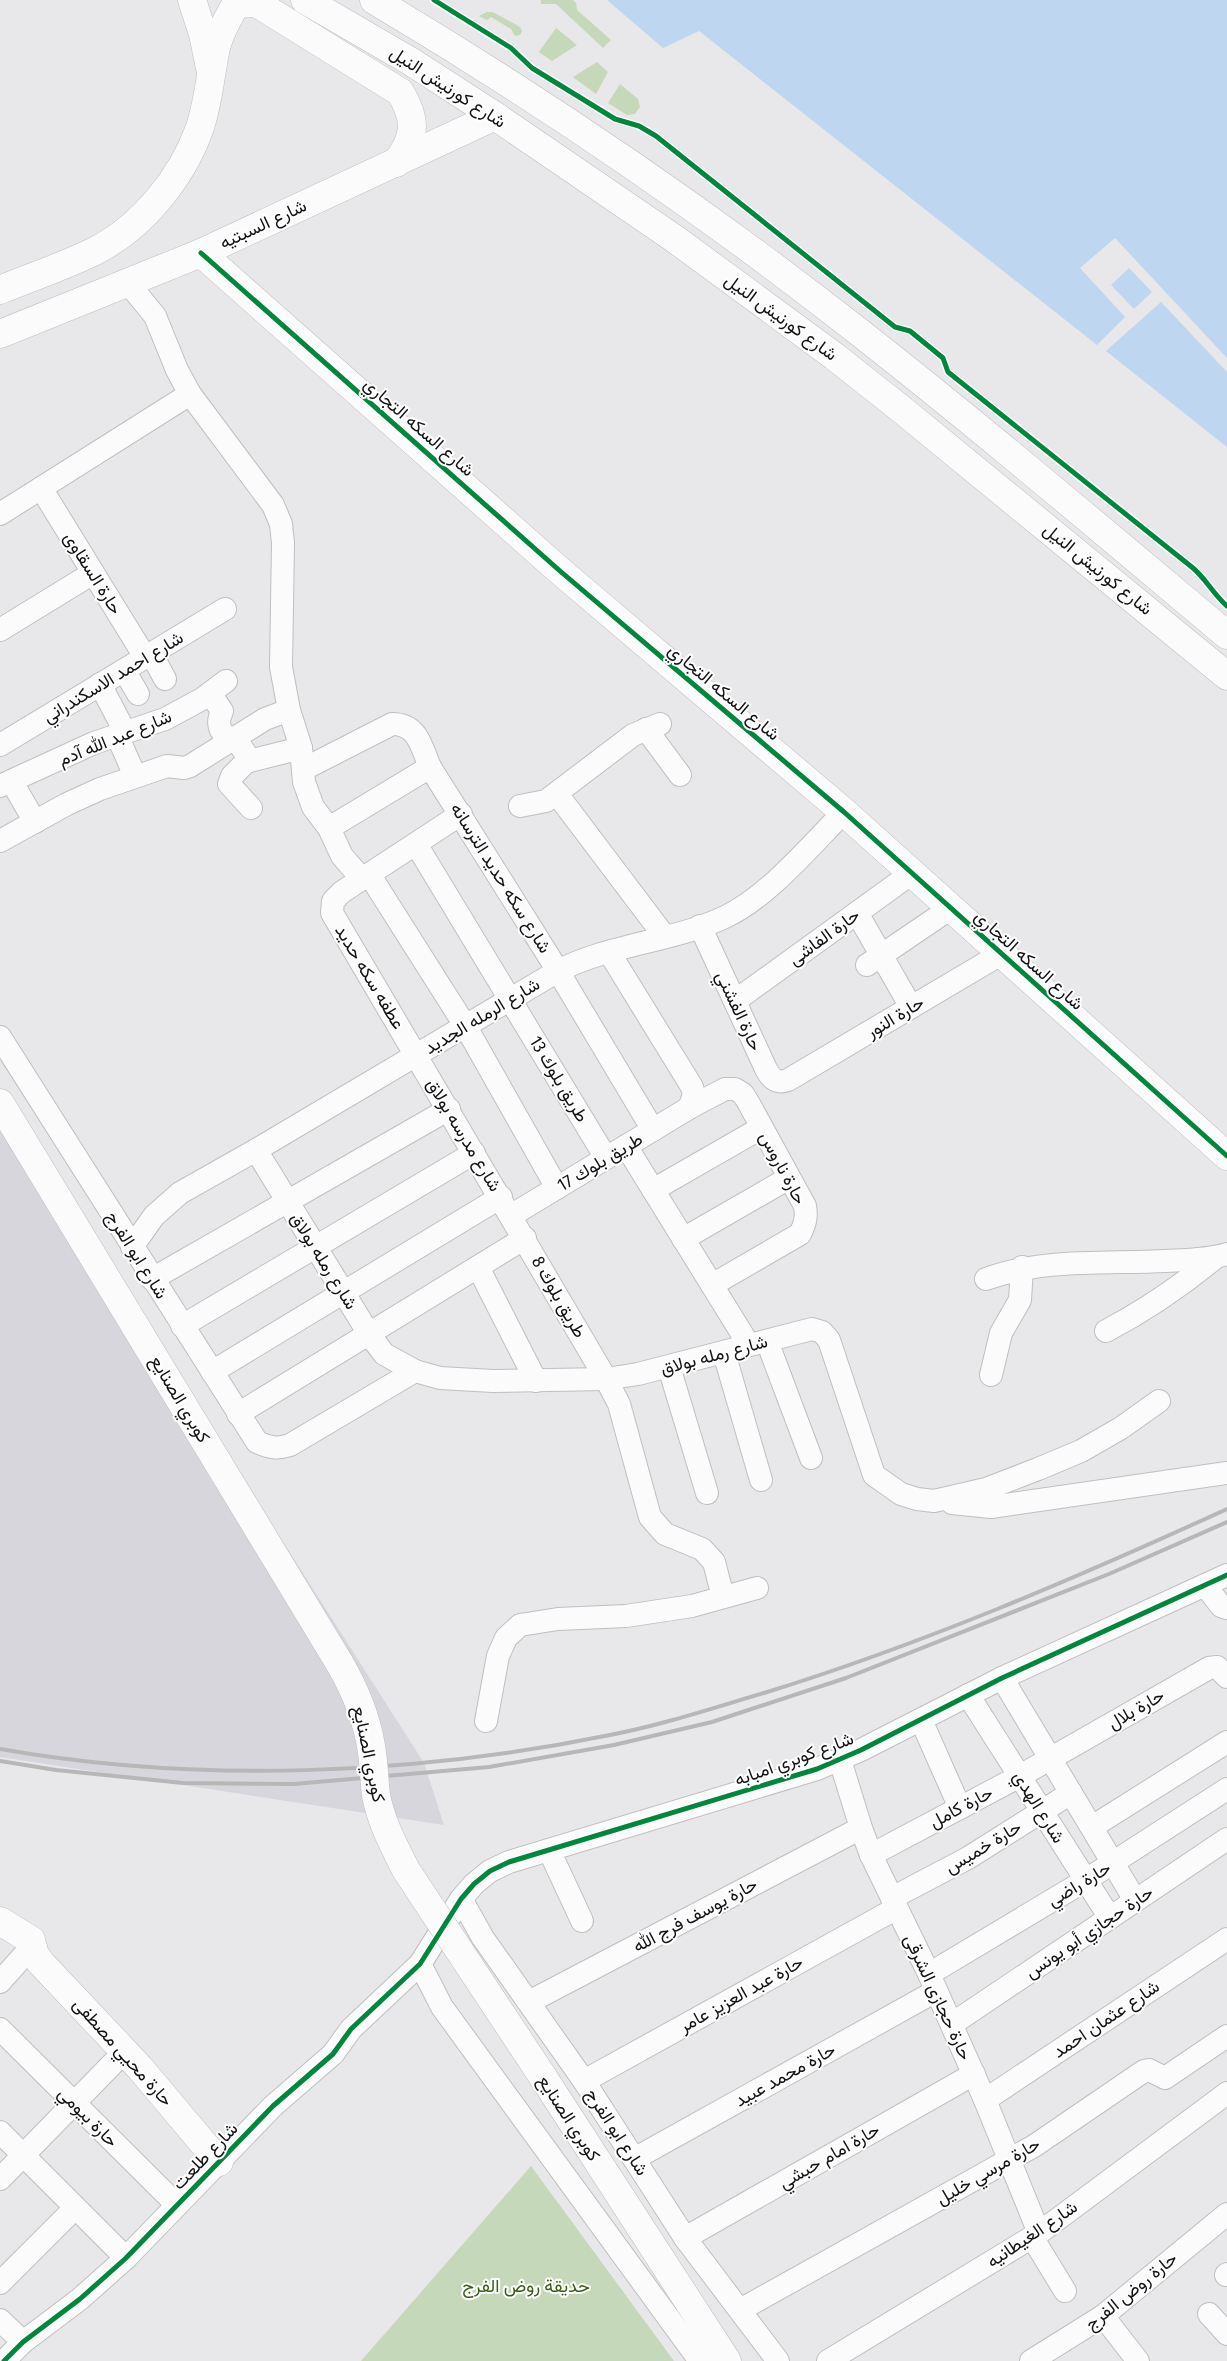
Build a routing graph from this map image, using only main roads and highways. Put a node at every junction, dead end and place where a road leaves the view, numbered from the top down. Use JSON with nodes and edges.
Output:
{"nodes":[{"id":1,"x":192,"y":0,"type":"edge"},
{"id":2,"x":305,"y":0,"type":"edge"},
{"id":3,"x":374,"y":0,"type":"edge"},
{"id":4,"x":237,"y":2,"type":"edge"},
{"id":5,"x":212,"y":76,"type":"junction"},
{"id":6,"x":494,"y":116,"type":"junction"},
{"id":7,"x":396,"y":163,"type":"junction"},
{"id":8,"x":201,"y":253,"type":"junction"},
{"id":9,"x":0,"y":290,"type":"edge"},
{"id":10,"x":0,"y":334,"type":"edge"},
{"id":11,"x":1227,"y":635,"type":"edge"},
{"id":12,"x":1227,"y":676,"type":"edge"},
{"id":13,"x":0,"y":1103,"type":"edge"},
{"id":14,"x":1222,"y":1143,"type":"edge"},
{"id":15,"x":0,"y":1921,"type":"edge"},
{"id":16,"x":219,"y":2162,"type":"road end"},
{"id":17,"x":714,"y":2356,"type":"edge"}],
"edges":[{"from":1,"to":5,"type":"main road"},
{"from":2,"to":6,"type":"main road","name":"شارع كورنيش النيل"},
{"from":3,"to":11,"type":"main road","name":"شارع كورنيش النيل"},
{"from":4,"to":5,"type":"main road"},
{"from":4,"to":7,"type":"main road"},
{"from":5,"to":9,"type":"main road"},
{"from":6,"to":7,"type":"main road","name":"شارع السبتيه"},
{"from":6,"to":12,"type":"main road","name":"شارع كورنيش النيل"},
{"from":7,"to":8,"type":"main road","name":"شارع السبتيه"},
{"from":8,"to":10,"type":"main road","name":"شارع السبتيه"},
{"from":8,"to":14,"type":"main road","name":"شارع السكه التجاري"},
{"from":13,"to":17,"type":"main road","name":"كوبري الصنايع","bridge":true},
{"from":15,"to":16,"type":"main road","name":"حارة محيي مصطفى"}]}
